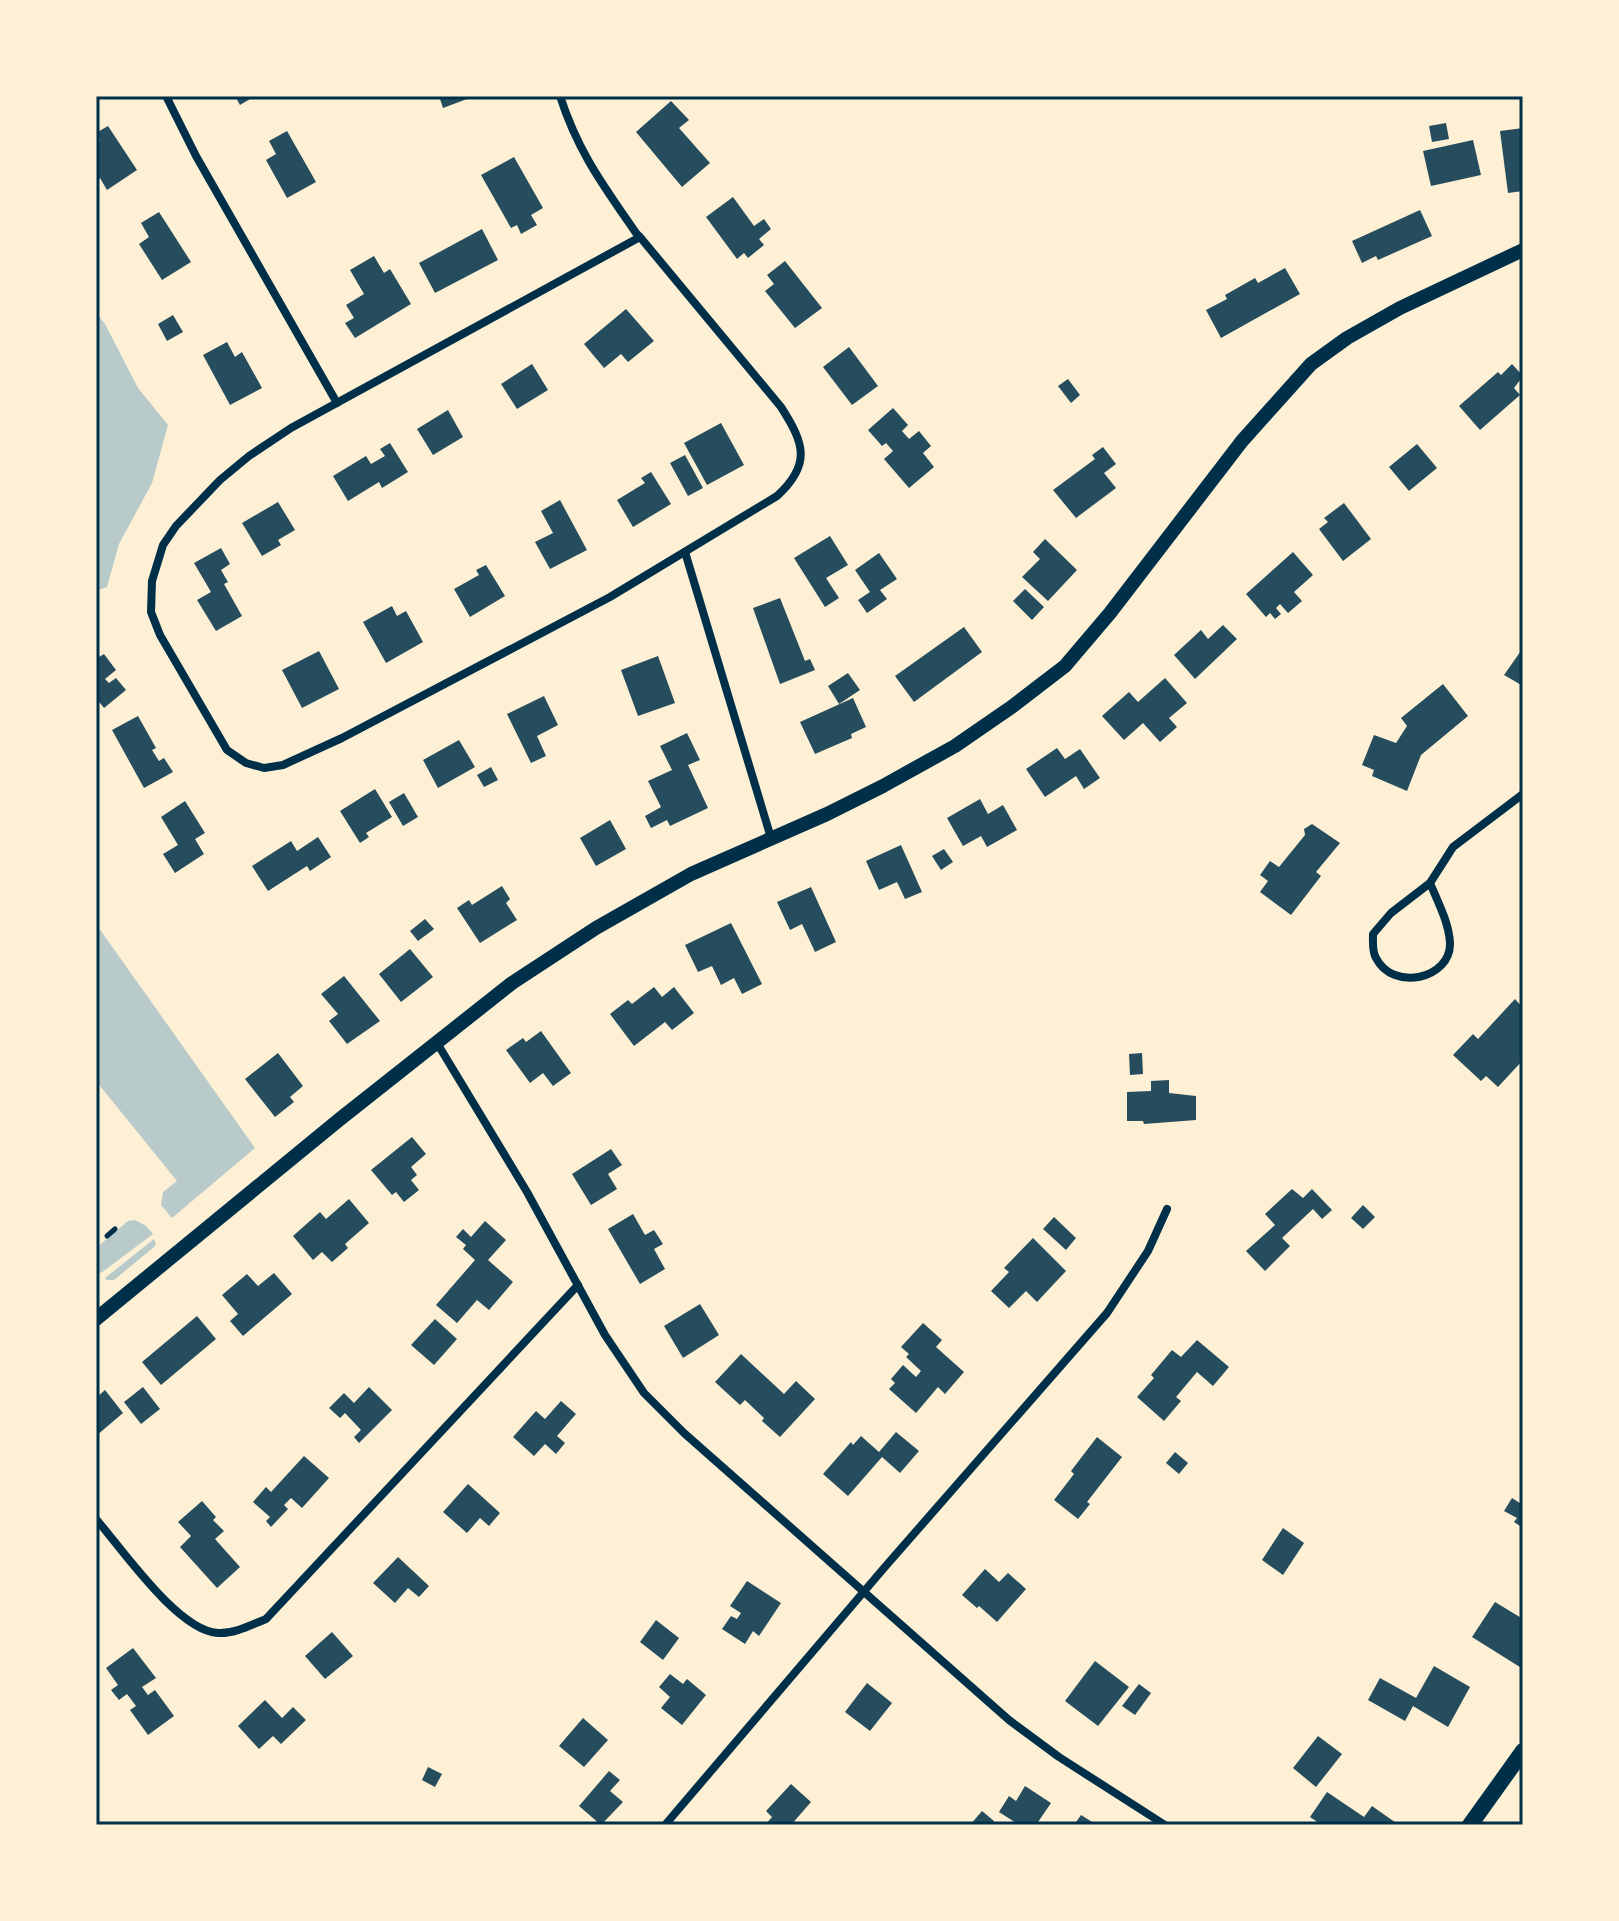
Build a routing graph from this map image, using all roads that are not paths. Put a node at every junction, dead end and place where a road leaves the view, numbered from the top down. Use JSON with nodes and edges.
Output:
{"nodes":[{"id":1,"x":166,"y":96,"type":"edge"},
{"id":2,"x":560,"y":96,"type":"edge"},
{"id":3,"x":640,"y":237,"type":"junction"},
{"id":4,"x":1523,"y":250,"type":"edge"},
{"id":5,"x":337,"y":403,"type":"junction"},
{"id":6,"x":685,"y":552,"type":"junction"},
{"id":7,"x":1523,"y":794,"type":"edge"},
{"id":8,"x":771,"y":838,"type":"junction"},
{"id":9,"x":1430,"y":883,"type":"junction"},
{"id":10,"x":437,"y":1043,"type":"junction"},
{"id":11,"x":1167,"y":1209,"type":"dead end"},
{"id":12,"x":578,"y":1285,"type":"junction"},
{"id":13,"x":96,"y":1319,"type":"edge"},
{"id":14,"x":96,"y":1519,"type":"edge"},
{"id":15,"x":864,"y":1592,"type":"junction"},
{"id":16,"x":1523,"y":1751,"type":"edge"},
{"id":17,"x":665,"y":1825,"type":"edge"},
{"id":18,"x":1165,"y":1825,"type":"edge"},
{"id":19,"x":1470,"y":1825,"type":"edge"}],
"edges":[{"from":1,"to":5,"type":"street"},
{"from":2,"to":3,"type":"street"},
{"from":3,"to":5,"type":"street"},
{"from":3,"to":6,"type":"street"},
{"from":4,"to":8,"type":"street"},
{"from":5,"to":6,"type":"street"},
{"from":6,"to":8,"type":"street"},
{"from":7,"to":9,"type":"street"},
{"from":8,"to":10,"type":"street"},
{"from":9,"to":9,"type":"street"},
{"from":10,"to":12,"type":"street"},
{"from":10,"to":13,"type":"street"},
{"from":11,"to":15,"type":"street"},
{"from":12,"to":14,"type":"street"},
{"from":12,"to":15,"type":"street"},
{"from":15,"to":17,"type":"street"},
{"from":15,"to":18,"type":"street"},
{"from":16,"to":19,"type":"main road"}]}
